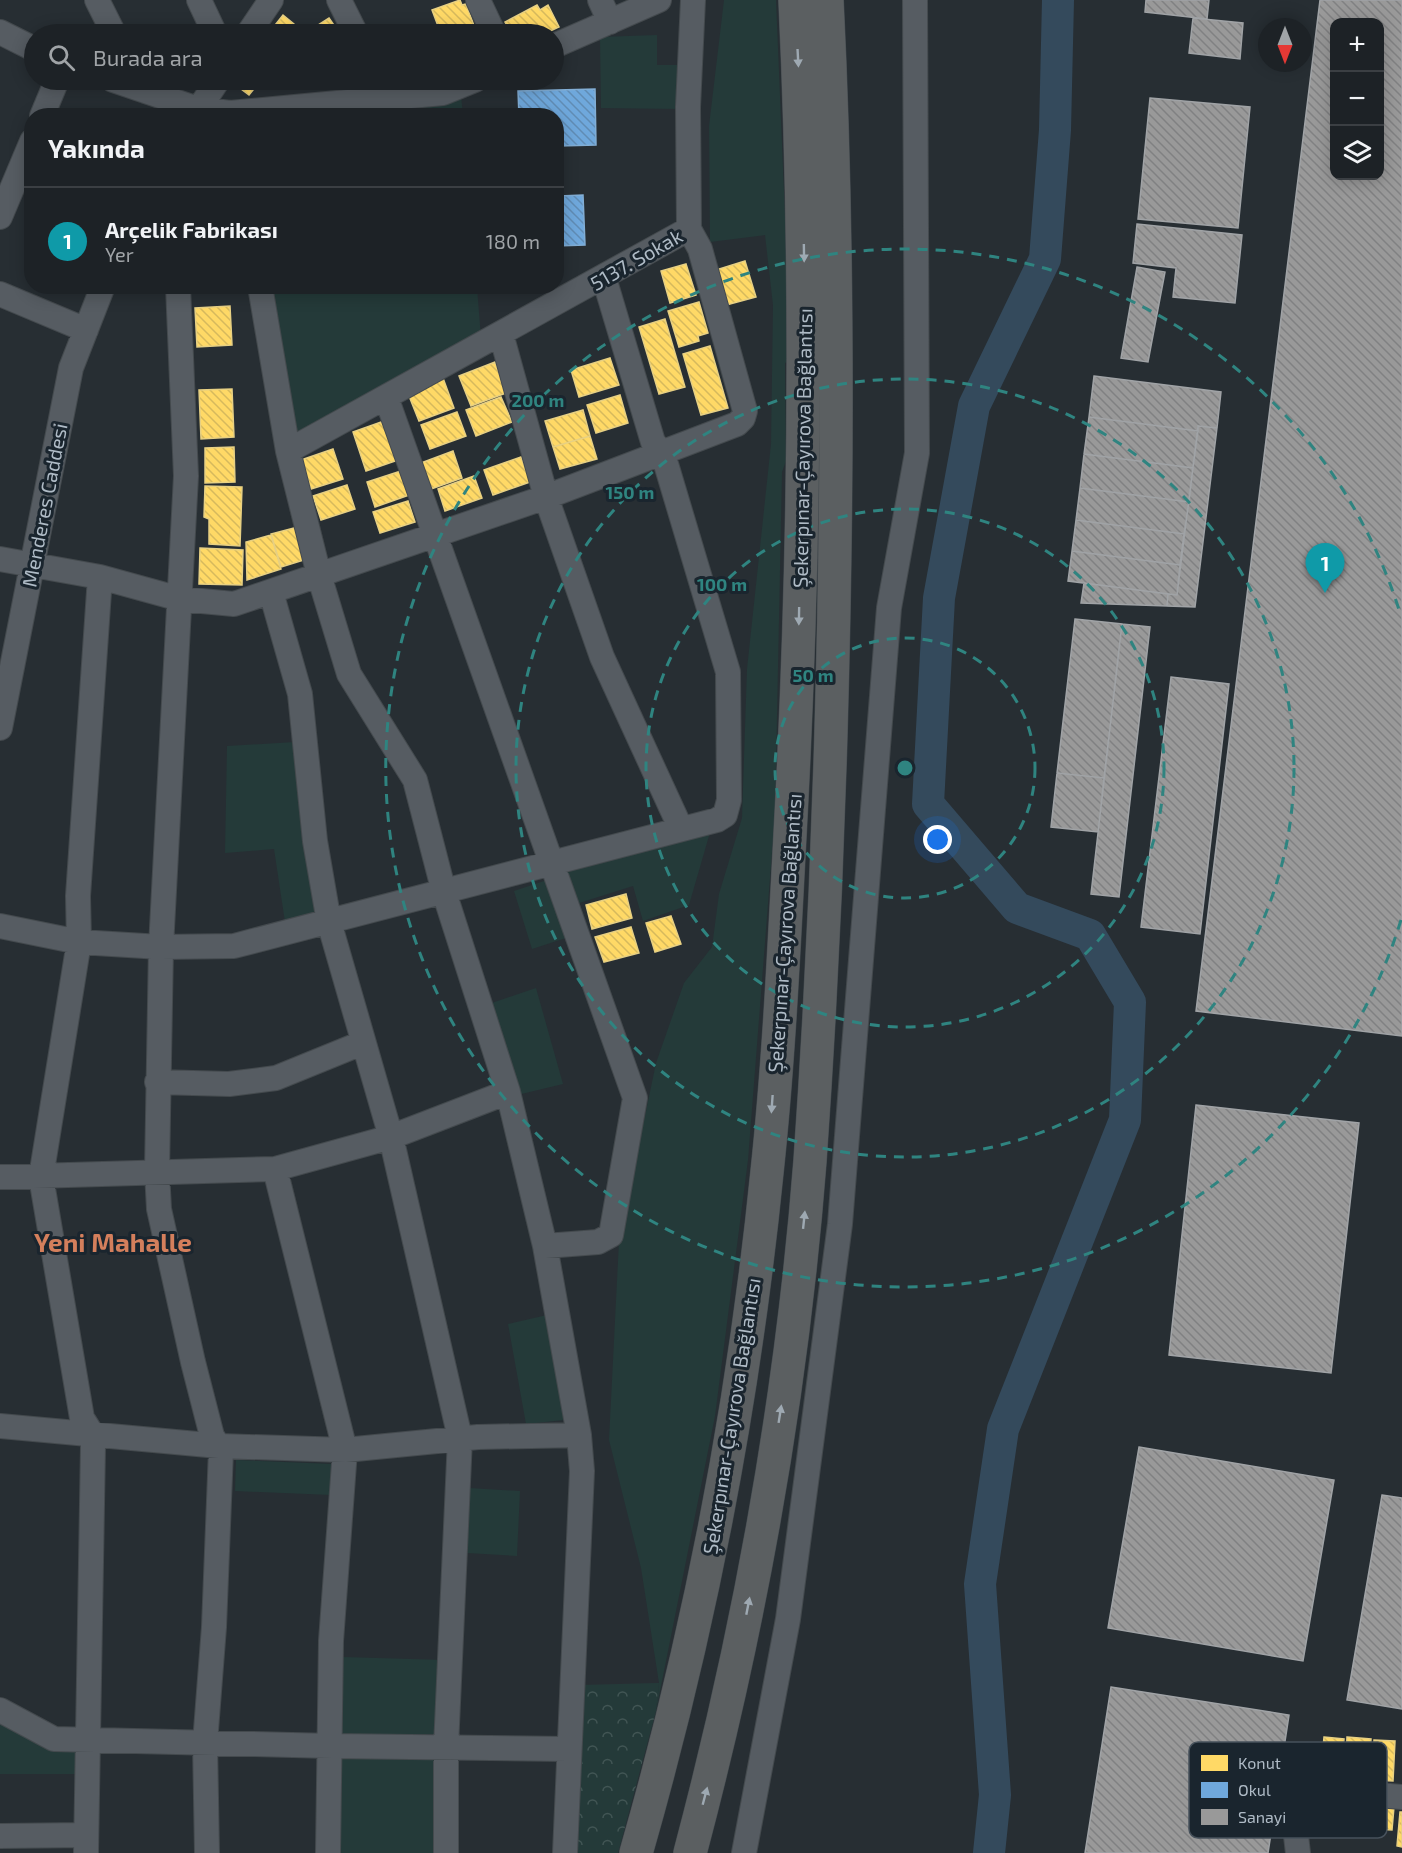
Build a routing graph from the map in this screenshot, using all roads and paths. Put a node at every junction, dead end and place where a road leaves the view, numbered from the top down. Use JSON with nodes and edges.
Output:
{"nodes":[{"id":1,"x":97,"y":0,"type":"edge"},
{"id":2,"x":199,"y":0,"type":"edge"},
{"id":3,"x":271,"y":0,"type":"edge"},
{"id":4,"x":339,"y":0,"type":"edge"},
{"id":5,"x":478,"y":0,"type":"edge"},
{"id":6,"x":600,"y":0,"type":"edge"},
{"id":7,"x":659,"y":0,"type":"edge"},
{"id":8,"x":693,"y":0,"type":"edge"},
{"id":9,"x":795,"y":0,"type":"edge"},
{"id":10,"x":826,"y":0,"type":"edge"},
{"id":11,"x":915,"y":0,"type":"edge"},
{"id":12,"x":610,"y":22,"type":"junction"},
{"id":13,"x":109,"y":24,"type":"edge"},
{"id":14,"x":210,"y":24,"type":"edge"},
{"id":15,"x":255,"y":24,"type":"edge"},
{"id":16,"x":351,"y":24,"type":"edge"},
{"id":17,"x":489,"y":24,"type":"edge"},
{"id":18,"x":0,"y":32,"type":"edge"},
{"id":19,"x":564,"y":42,"type":"edge"},
{"id":20,"x":24,"y":44,"type":"edge"},
{"id":21,"x":53,"y":90,"type":"edge"},
{"id":22,"x":151,"y":90,"type":"edge"},
{"id":23,"x":211,"y":90,"type":"edge"},
{"id":24,"x":367,"y":90,"type":"edge"},
{"id":25,"x":450,"y":90,"type":"edge"},
{"id":26,"x":45,"y":108,"type":"edge"},
{"id":27,"x":188,"y":108,"type":"edge"},
{"id":28,"x":199,"y":108,"type":"edge"},
{"id":29,"x":264,"y":108,"type":"edge"},
{"id":30,"x":24,"y":160,"type":"edge"},
{"id":31,"x":0,"y":217,"type":"edge"},
{"id":32,"x":689,"y":229,"type":"junction"},
{"id":33,"x":604,"y":278,"type":"junction"},
{"id":34,"x":0,"y":294,"type":"edge"},
{"id":35,"x":100,"y":294,"type":"edge"},
{"id":36,"x":177,"y":294,"type":"edge"},
{"id":37,"x":261,"y":294,"type":"edge"},
{"id":38,"x":86,"y":330,"type":"junction"},
{"id":39,"x":501,"y":334,"type":"junction"},
{"id":40,"x":386,"y":397,"type":"junction"},
{"id":41,"x":288,"y":451,"type":"junction"},
{"id":42,"x":654,"y":452,"type":"junction"},
{"id":43,"x":546,"y":497,"type":"junction"},
{"id":44,"x":436,"y":535,"type":"junction"},
{"id":45,"x":0,"y":559,"type":"edge"},
{"id":46,"x":32,"y":566,"type":"junction"},
{"id":47,"x":319,"y":575,"type":"junction"},
{"id":48,"x":100,"y":577,"type":"junction"},
{"id":49,"x":271,"y":592,"type":"junction"},
{"id":50,"x":180,"y":599,"type":"junction"},
{"id":51,"x":0,"y":728,"type":"edge"},
{"id":52,"x":681,"y":829,"type":"junction"},
{"id":53,"x":550,"y":865,"type":"junction"},
{"id":54,"x":444,"y":892,"type":"junction"},
{"id":55,"x":329,"y":922,"type":"junction"},
{"id":56,"x":0,"y":926,"type":"edge"},
{"id":57,"x":79,"y":942,"type":"junction"},
{"id":58,"x":161,"y":947,"type":"junction"},
{"id":59,"x":362,"y":1043,"type":"junction"},
{"id":60,"x":157,"y":1082,"type":"junction"},
{"id":61,"x":508,"y":1092,"type":"junction"},
{"id":62,"x":391,"y":1137,"type":"junction"},
{"id":63,"x":275,"y":1169,"type":"junction"},
{"id":64,"x":157,"y":1172,"type":"junction"},
{"id":65,"x":0,"y":1177,"type":"edge"},
{"id":66,"x":41,"y":1177,"type":"junction"},
{"id":67,"x":545,"y":1246,"type":"junction"},
{"id":68,"x":0,"y":1426,"type":"edge"},
{"id":69,"x":90,"y":1433,"type":"junction"},
{"id":70,"x":579,"y":1435,"type":"junction"},
{"id":71,"x":460,"y":1438,"type":"junction"},
{"id":72,"x":222,"y":1444,"type":"junction"},
{"id":73,"x":345,"y":1450,"type":"junction"},
{"id":74,"x":0,"y":1710,"type":"edge"},
{"id":75,"x":87,"y":1740,"type":"junction"},
{"id":76,"x":205,"y":1743,"type":"junction"},
{"id":77,"x":331,"y":1746,"type":"junction"},
{"id":78,"x":446,"y":1747,"type":"junction"},
{"id":79,"x":567,"y":1749,"type":"junction"},
{"id":80,"x":1387,"y":1796,"type":"edge"},
{"id":81,"x":1402,"y":1797,"type":"edge"},
{"id":82,"x":0,"y":1836,"type":"edge"},
{"id":83,"x":1296,"y":1838,"type":"edge"},
{"id":84,"x":86,"y":1844,"type":"edge"},
{"id":85,"x":207,"y":1853,"type":"edge"},
{"id":86,"x":328,"y":1853,"type":"edge"},
{"id":87,"x":446,"y":1853,"type":"edge"},
{"id":88,"x":565,"y":1853,"type":"edge"},
{"id":89,"x":636,"y":1853,"type":"edge"},
{"id":90,"x":690,"y":1853,"type":"edge"},
{"id":91,"x":744,"y":1853,"type":"edge"},
{"id":92,"x":1298,"y":1853,"type":"edge"}],
"edges":[{"from":1,"to":13,"type":"street"},
{"from":2,"to":14,"type":"street"},
{"from":3,"to":15,"type":"street"},
{"from":4,"to":16,"type":"street"},
{"from":5,"to":17,"type":"street"},
{"from":6,"to":12,"type":"street"},
{"from":7,"to":12,"type":"street"},
{"from":8,"to":32,"type":"street","name":"5137. Sokak"},
{"from":9,"to":89,"type":"highway","name":"Şekerpınar-Çayırova Bağlantısı","one_way":true},
{"from":90,"to":10,"type":"highway","name":"Şekerpınar-Çayırova Bağlantısı","one_way":true},
{"from":11,"to":91,"type":"street"},
{"from":12,"to":19,"type":"street"},
{"from":18,"to":20,"type":"street"},
{"from":21,"to":26,"type":"street"},
{"from":22,"to":27,"type":"street"},
{"from":23,"to":28,"type":"street"},
{"from":24,"to":25,"type":"street"},
{"from":24,"to":29,"type":"street"},
{"from":30,"to":31,"type":"street"},
{"from":32,"to":33,"type":"street","name":"5137. Sokak"},
{"from":32,"to":42,"type":"street"},
{"from":33,"to":39,"type":"street","name":"5137. Sokak"},
{"from":33,"to":42,"type":"street"},
{"from":34,"to":38,"type":"street"},
{"from":35,"to":38,"type":"street","name":"Menderes Caddesi"},
{"from":36,"to":50,"type":"street"},
{"from":37,"to":41,"type":"street"},
{"from":38,"to":46,"type":"street","name":"Menderes Caddesi"},
{"from":39,"to":40,"type":"street","name":"5137. Sokak"},
{"from":39,"to":43,"type":"street"},
{"from":40,"to":41,"type":"street","name":"5137. Sokak"},
{"from":40,"to":44,"type":"street"},
{"from":41,"to":47,"type":"street"},
{"from":42,"to":43,"type":"street"},
{"from":42,"to":52,"type":"street"},
{"from":43,"to":44,"type":"street"},
{"from":43,"to":52,"type":"street"},
{"from":44,"to":47,"type":"street"},
{"from":44,"to":53,"type":"street"},
{"from":45,"to":46,"type":"street"},
{"from":46,"to":48,"type":"street"},
{"from":46,"to":51,"type":"street","name":"Menderes Caddesi"},
{"from":47,"to":49,"type":"street"},
{"from":47,"to":54,"type":"street"},
{"from":48,"to":50,"type":"street"},
{"from":48,"to":57,"type":"street"},
{"from":49,"to":50,"type":"street"},
{"from":49,"to":55,"type":"street"},
{"from":50,"to":58,"type":"street"},
{"from":52,"to":53,"type":"street"},
{"from":53,"to":54,"type":"street"},
{"from":53,"to":67,"type":"street"},
{"from":54,"to":55,"type":"street"},
{"from":54,"to":61,"type":"street"},
{"from":55,"to":58,"type":"street"},
{"from":55,"to":59,"type":"street"},
{"from":56,"to":57,"type":"street"},
{"from":57,"to":58,"type":"street"},
{"from":57,"to":66,"type":"street"},
{"from":58,"to":60,"type":"street"},
{"from":59,"to":60,"type":"street"},
{"from":59,"to":62,"type":"street"},
{"from":60,"to":64,"type":"street"},
{"from":61,"to":62,"type":"street"},
{"from":61,"to":67,"type":"street"},
{"from":62,"to":63,"type":"street"},
{"from":62,"to":71,"type":"street"},
{"from":63,"to":64,"type":"street"},
{"from":63,"to":73,"type":"street"},
{"from":64,"to":66,"type":"street"},
{"from":64,"to":72,"type":"street"},
{"from":65,"to":66,"type":"street"},
{"from":66,"to":69,"type":"street"},
{"from":67,"to":70,"type":"street"},
{"from":68,"to":69,"type":"street"},
{"from":69,"to":72,"type":"street"},
{"from":69,"to":75,"type":"street"},
{"from":70,"to":71,"type":"street"},
{"from":70,"to":79,"type":"street"},
{"from":71,"to":73,"type":"street"},
{"from":71,"to":78,"type":"street"},
{"from":72,"to":73,"type":"street"},
{"from":72,"to":76,"type":"street"},
{"from":73,"to":77,"type":"street"},
{"from":74,"to":75,"type":"street"},
{"from":75,"to":76,"type":"street"},
{"from":75,"to":84,"type":"street"},
{"from":76,"to":77,"type":"street"},
{"from":76,"to":85,"type":"street"},
{"from":77,"to":78,"type":"street"},
{"from":77,"to":86,"type":"street"},
{"from":78,"to":79,"type":"street"},
{"from":78,"to":87,"type":"street"},
{"from":79,"to":88,"type":"street"},
{"from":80,"to":81,"type":"street"},
{"from":82,"to":84,"type":"street"},
{"from":83,"to":92,"type":"street"}]}
